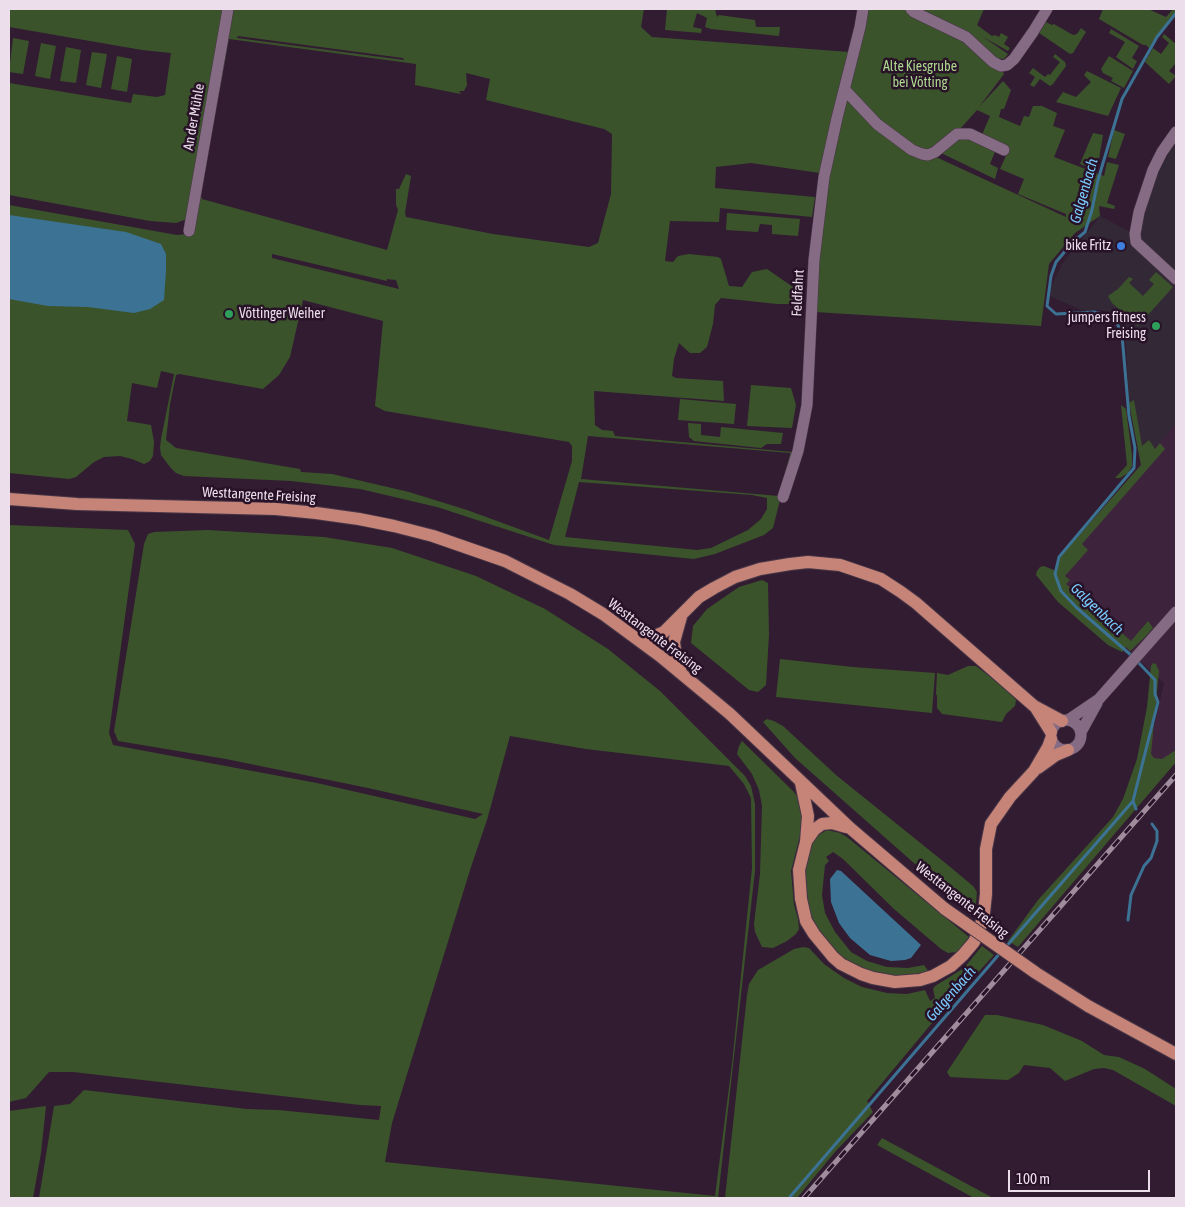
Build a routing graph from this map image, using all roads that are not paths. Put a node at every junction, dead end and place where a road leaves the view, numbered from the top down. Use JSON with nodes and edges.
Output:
{"nodes":[{"id":1,"x":228,"y":9,"type":"edge"},
{"id":2,"x":863,"y":9,"type":"edge"},
{"id":3,"x":912,"y":9,"type":"edge"},
{"id":4,"x":1047,"y":9,"type":"edge"},
{"id":5,"x":845,"y":90,"type":"junction"},
{"id":6,"x":1176,"y":132,"type":"edge"},
{"id":7,"x":1004,"y":150,"type":"dead end"},
{"id":8,"x":189,"y":231,"type":"dead end"},
{"id":9,"x":1176,"y":279,"type":"edge"},
{"id":10,"x":783,"y":497,"type":"dead end"},
{"id":11,"x":9,"y":499,"type":"edge"},
{"id":12,"x":1176,"y":612,"type":"edge"},
{"id":13,"x":681,"y":616,"type":"junction"},
{"id":14,"x":639,"y":640,"type":"junction"},
{"id":15,"x":681,"y":673,"type":"junction"},
{"id":16,"x":1099,"y":699,"type":"junction"},
{"id":17,"x":1034,"y":706,"type":"junction"},
{"id":18,"x":1065,"y":720,"type":"junction"},
{"id":19,"x":1081,"y":732,"type":"junction"},
{"id":20,"x":1051,"y":735,"type":"junction"},
{"id":21,"x":1068,"y":750,"type":"junction"},
{"id":22,"x":1034,"y":771,"type":"junction"},
{"id":23,"x":801,"y":783,"type":"junction"},
{"id":24,"x":850,"y":828,"type":"junction"},
{"id":25,"x":806,"y":842,"type":"junction"},
{"id":26,"x":1176,"y":1054,"type":"edge"}],
"edges":[{"from":1,"to":8,"type":"street","name":"An der Mühle"},
{"from":2,"to":5,"type":"street","name":"Feldfahrt"},
{"from":3,"to":4,"type":"street"},
{"from":5,"to":7,"type":"street"},
{"from":5,"to":10,"type":"street","name":"Feldfahrt"},
{"from":6,"to":9,"type":"street"},
{"from":11,"to":14,"type":"main road","name":"Westtangente Freising"},
{"from":12,"to":16,"type":"street"},
{"from":13,"to":14,"type":"main road"},
{"from":13,"to":15,"type":"main road"},
{"from":13,"to":17,"type":"main road"},
{"from":14,"to":15,"type":"main road","name":"Westtangente Freising"},
{"from":15,"to":23,"type":"main road","name":"Westtangente Freising"},
{"from":16,"to":18,"type":"street"},
{"from":16,"to":19,"type":"street"},
{"from":17,"to":18,"type":"main road"},
{"from":17,"to":20,"type":"main road"},
{"from":18,"to":19,"type":"street"},
{"from":18,"to":20,"type":"street"},
{"from":19,"to":21,"type":"street"},
{"from":20,"to":21,"type":"street"},
{"from":20,"to":22,"type":"main road"},
{"from":21,"to":22,"type":"main road"},
{"from":22,"to":25,"type":"main road"},
{"from":23,"to":24,"type":"main road","name":"Westtangente Freising"},
{"from":23,"to":25,"type":"main road"},
{"from":24,"to":25,"type":"main road"},
{"from":24,"to":26,"type":"main road","name":"Westtangente Freising","bridge":true}]}
